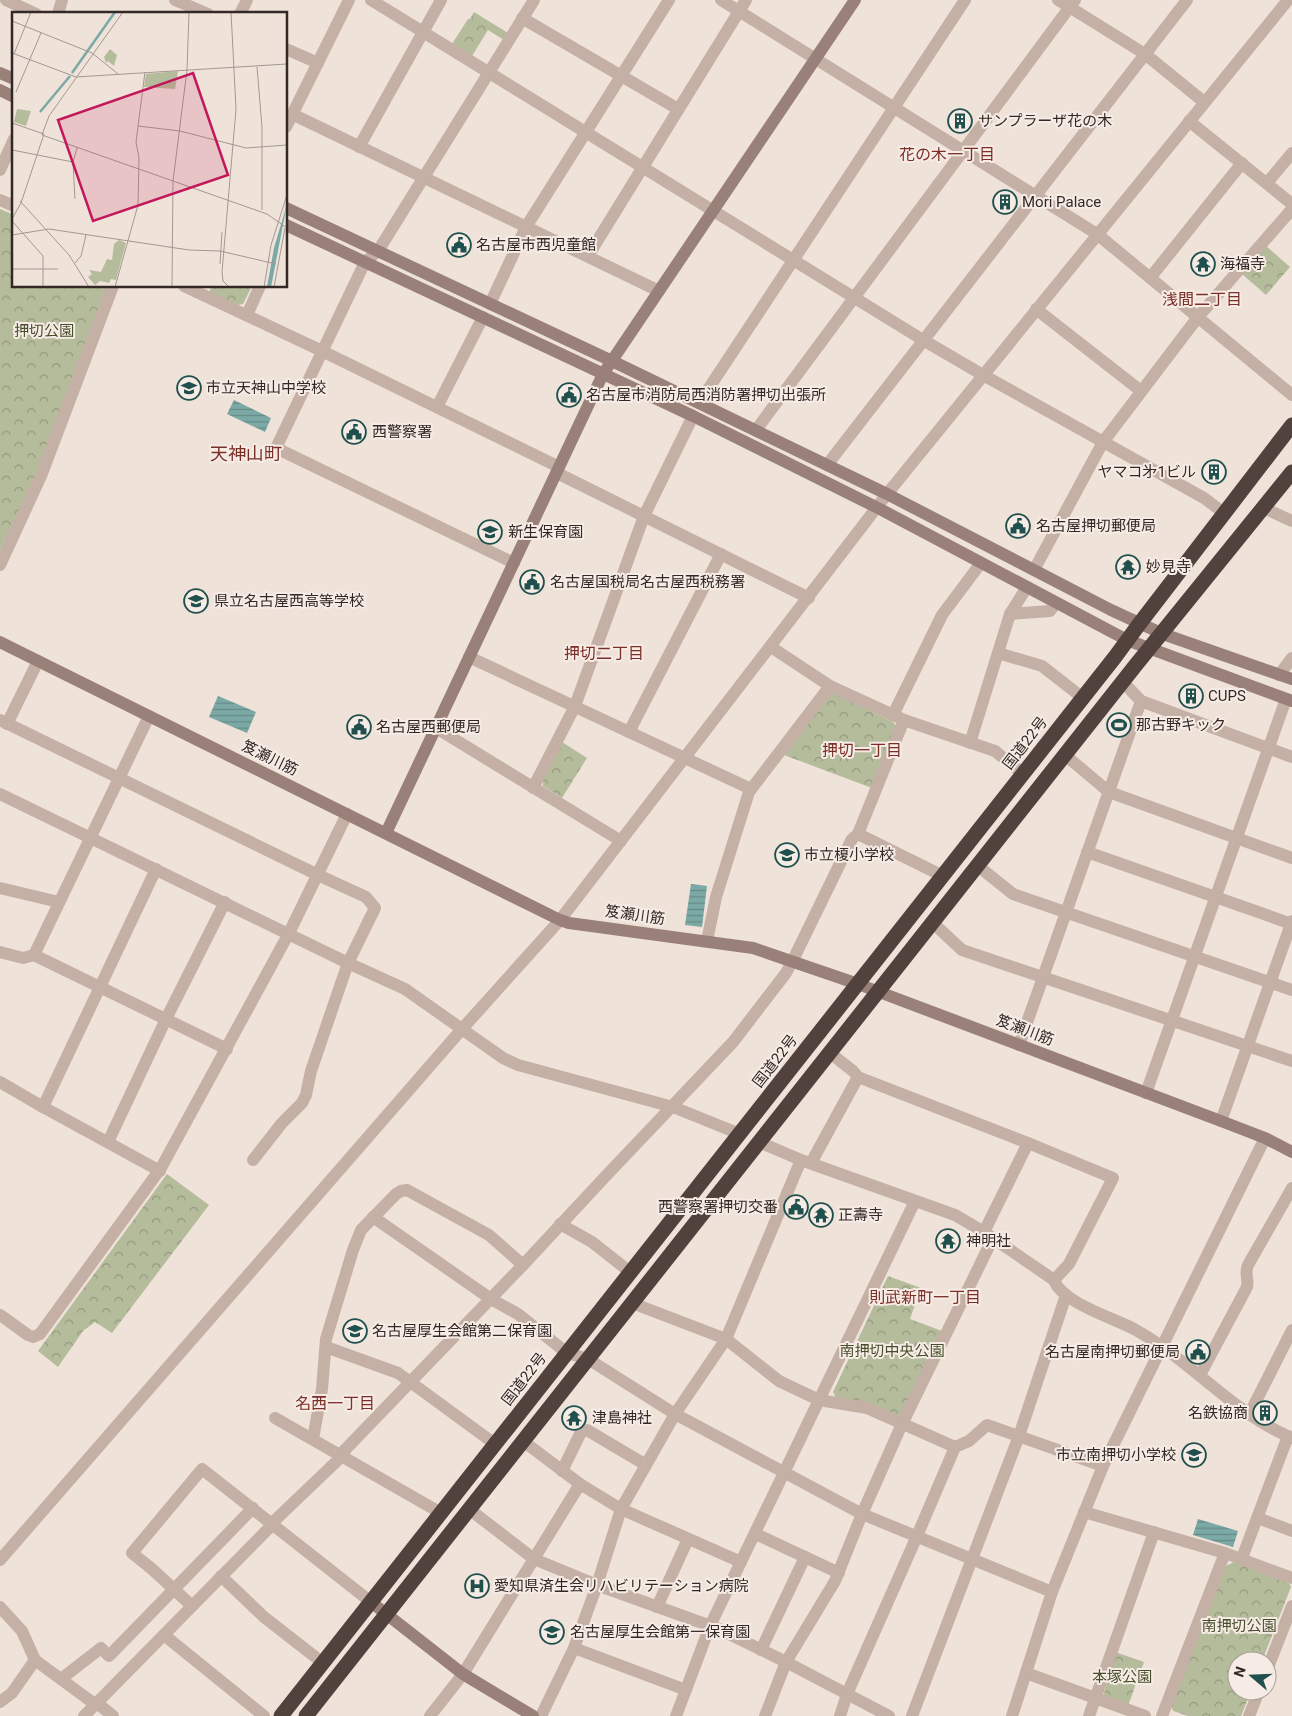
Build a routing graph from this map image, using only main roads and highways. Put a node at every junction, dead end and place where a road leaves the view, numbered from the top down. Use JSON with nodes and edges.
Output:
{"nodes":[{"id":1,"x":1292,"y":425,"type":"edge"},
{"id":2,"x":1292,"y":472,"type":"edge"},
{"id":3,"x":281,"y":1716,"type":"edge"},
{"id":4,"x":306,"y":1716,"type":"edge"}],
"edges":[{"from":1,"to":3,"type":"highway","name":"国道22号"},
{"from":2,"to":4,"type":"highway"}]}
